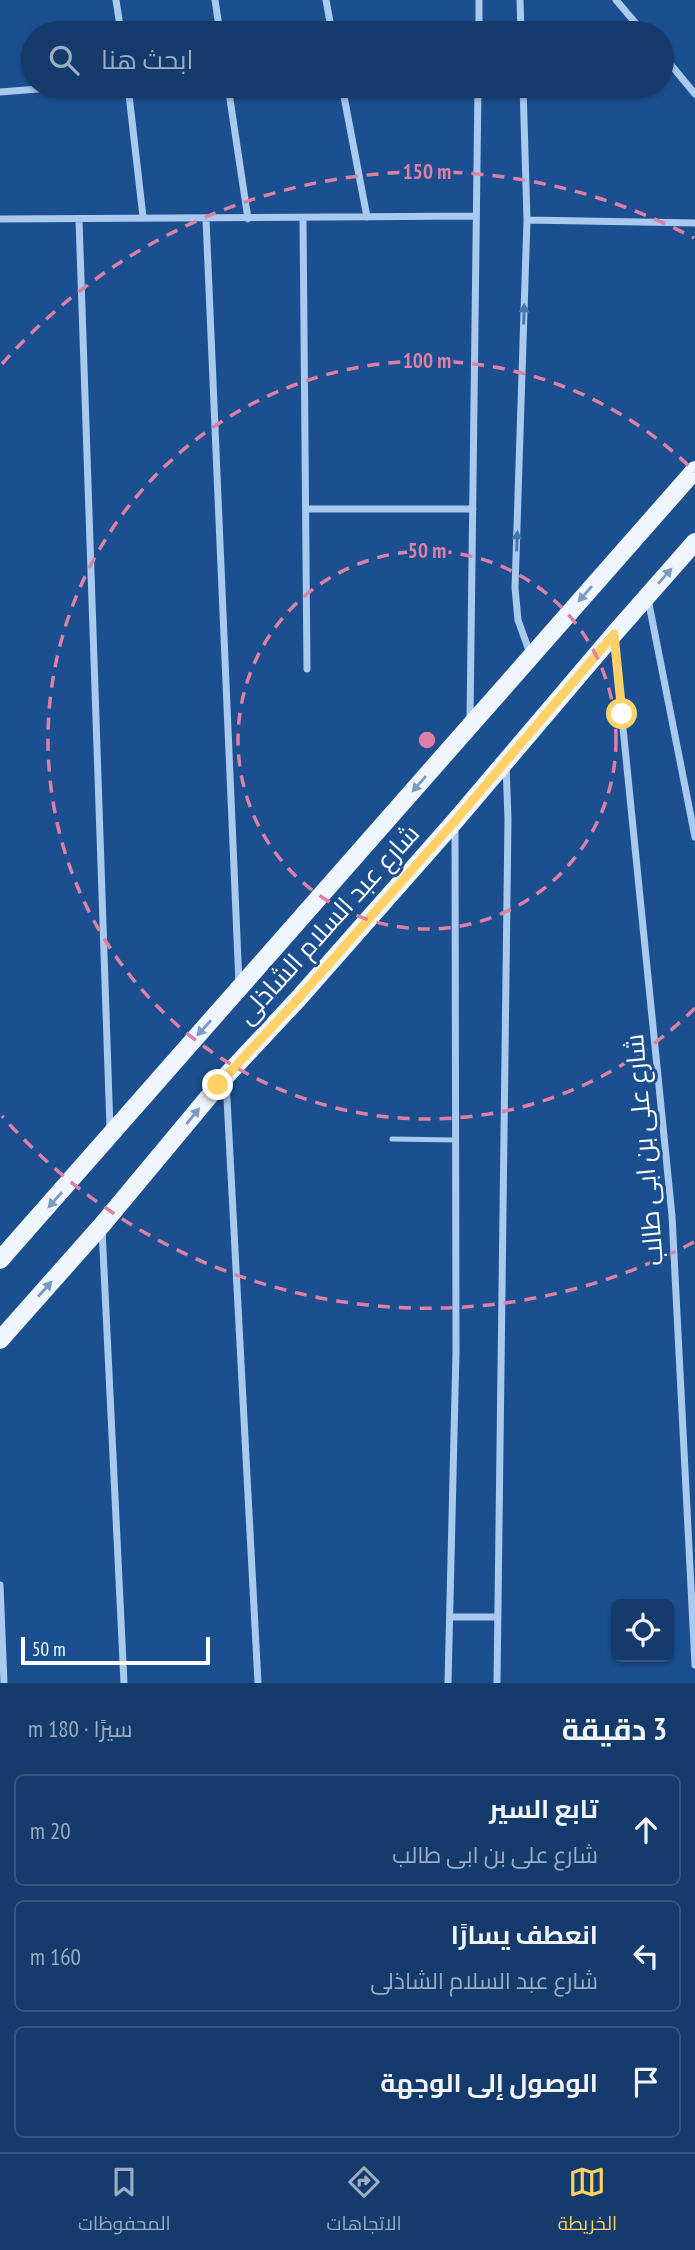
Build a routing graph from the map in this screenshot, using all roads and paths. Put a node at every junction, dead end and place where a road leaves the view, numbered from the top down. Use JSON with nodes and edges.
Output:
{"nodes":[{"id":1,"x":116,"y":0,"type":"edge"},
{"id":2,"x":215,"y":0,"type":"edge"},
{"id":3,"x":326,"y":0,"type":"edge"},
{"id":4,"x":478,"y":0,"type":"edge"},
{"id":5,"x":520,"y":0,"type":"edge"},
{"id":6,"x":616,"y":0,"type":"edge"},
{"id":7,"x":119,"y":21,"type":"edge"},
{"id":8,"x":218,"y":21,"type":"edge"},
{"id":9,"x":330,"y":21,"type":"edge"},
{"id":10,"x":479,"y":21,"type":"edge"},
{"id":11,"x":521,"y":21,"type":"edge"},
{"id":12,"x":634,"y":21,"type":"edge"},
{"id":13,"x":674,"y":69,"type":"edge"},
{"id":14,"x":21,"y":90,"type":"edge"},
{"id":15,"x":0,"y":92,"type":"edge"},
{"id":16,"x":695,"y":94,"type":"edge"},
{"id":17,"x":129,"y":98,"type":"edge"},
{"id":18,"x":230,"y":98,"type":"edge"},
{"id":19,"x":344,"y":98,"type":"edge"},
{"id":20,"x":478,"y":98,"type":"edge"},
{"id":21,"x":523,"y":98,"type":"edge"},
{"id":22,"x":475,"y":216,"type":"junction"},
{"id":23,"x":143,"y":217,"type":"junction"},
{"id":24,"x":367,"y":217,"type":"junction"},
{"id":25,"x":303,"y":218,"type":"junction"},
{"id":26,"x":0,"y":219,"type":"edge"},
{"id":27,"x":206,"y":219,"type":"junction"},
{"id":28,"x":248,"y":219,"type":"junction"},
{"id":29,"x":79,"y":220,"type":"junction"},
{"id":30,"x":527,"y":220,"type":"junction"},
{"id":31,"x":695,"y":223,"type":"edge"},
{"id":32,"x":695,"y":470,"type":"edge"},
{"id":33,"x":306,"y":509,"type":"junction"},
{"id":34,"x":473,"y":509,"type":"junction"},
{"id":35,"x":693,"y":545,"type":"edge"},
{"id":36,"x":647,"y":595,"type":"junction"},
{"id":37,"x":614,"y":634,"type":"junction"},
{"id":38,"x":531,"y":656,"type":"junction"},
{"id":39,"x":307,"y":669,"type":"dead end"},
{"id":40,"x":470,"y":725,"type":"junction"},
{"id":41,"x":506,"y":760,"type":"junction"},
{"id":42,"x":455,"y":821,"type":"junction"},
{"id":43,"x":695,"y":837,"type":"edge"},
{"id":44,"x":240,"y":988,"type":"junction"},
{"id":45,"x":226,"y":1076,"type":"junction"},
{"id":46,"x":110,"y":1137,"type":"junction"},
{"id":47,"x":392,"y":1139,"type":"dead end"},
{"id":48,"x":456,"y":1140,"type":"junction"},
{"id":49,"x":102,"y":1225,"type":"junction"},
{"id":50,"x":0,"y":1260,"type":"edge"},
{"id":51,"x":0,"y":1340,"type":"edge"},
{"id":52,"x":0,"y":1585,"type":"edge"},
{"id":53,"x":450,"y":1617,"type":"junction"},
{"id":54,"x":498,"y":1617,"type":"junction"},
{"id":55,"x":695,"y":1665,"type":"edge"},
{"id":56,"x":4,"y":1683,"type":"edge"},
{"id":57,"x":124,"y":1683,"type":"edge"},
{"id":58,"x":258,"y":1683,"type":"edge"},
{"id":59,"x":449,"y":1683,"type":"edge"},
{"id":60,"x":497,"y":1683,"type":"edge"}],
"edges":[{"from":1,"to":7,"type":"street"},
{"from":2,"to":8,"type":"street"},
{"from":3,"to":9,"type":"street"},
{"from":4,"to":10,"type":"street"},
{"from":5,"to":11,"type":"street"},
{"from":6,"to":12,"type":"street"},
{"from":13,"to":16,"type":"street"},
{"from":14,"to":15,"type":"street"},
{"from":17,"to":23,"type":"street"},
{"from":18,"to":28,"type":"street"},
{"from":19,"to":24,"type":"street"},
{"from":20,"to":22,"type":"street"},
{"from":21,"to":30,"type":"street"},
{"from":22,"to":24,"type":"street"},
{"from":22,"to":34,"type":"street"},
{"from":23,"to":27,"type":"street"},
{"from":23,"to":29,"type":"street"},
{"from":24,"to":25,"type":"street"},
{"from":25,"to":28,"type":"street"},
{"from":25,"to":33,"type":"street"},
{"from":26,"to":29,"type":"street"},
{"from":27,"to":28,"type":"street"},
{"from":27,"to":44,"type":"street"},
{"from":29,"to":46,"type":"street"},
{"from":30,"to":31,"type":"street"},
{"from":38,"to":30,"type":"street","one_way":true},
{"from":32,"to":38,"type":"main road","name":"شارع عبد السلام الشاذلى","one_way":true},
{"from":33,"to":34,"type":"street"},
{"from":33,"to":39,"type":"street"},
{"from":34,"to":40,"type":"street"},
{"from":36,"to":35,"type":"main road","name":"شارع عبد السلام الشاذلى","one_way":true},
{"from":36,"to":37,"type":"main road","name":"شارع عبد السلام الشاذلى"},
{"from":36,"to":43,"type":"street"},
{"from":37,"to":41,"type":"main road","name":"شارع عبد السلام الشاذلى"},
{"from":37,"to":55,"type":"street","name":"شارع على بن ابى طالب"},
{"from":38,"to":40,"type":"main road","name":"شارع عبد السلام الشاذلى"},
{"from":40,"to":44,"type":"main road","name":"شارع عبد السلام الشاذلى","one_way":true},
{"from":41,"to":42,"type":"main road","name":"شارع عبد السلام الشاذلى"},
{"from":41,"to":54,"type":"street"},
{"from":42,"to":45,"type":"main road","name":"شارع عبد السلام الشاذلى"},
{"from":42,"to":48,"type":"street"},
{"from":44,"to":46,"type":"main road","name":"شارع عبد السلام الشاذلى","one_way":true},
{"from":49,"to":45,"type":"main road","name":"شارع عبد السلام الشاذلى","one_way":true},
{"from":45,"to":58,"type":"street"},
{"from":46,"to":50,"type":"main road","name":"شارع عبد السلام الشاذلى","one_way":true},
{"from":47,"to":48,"type":"lane"},
{"from":48,"to":53,"type":"street"},
{"from":51,"to":49,"type":"main road","name":"شارع عبد السلام الشاذلى","one_way":true},
{"from":49,"to":57,"type":"street"},
{"from":52,"to":56,"type":"street"},
{"from":53,"to":54,"type":"street"},
{"from":53,"to":59,"type":"street"},
{"from":54,"to":60,"type":"street"}]}
